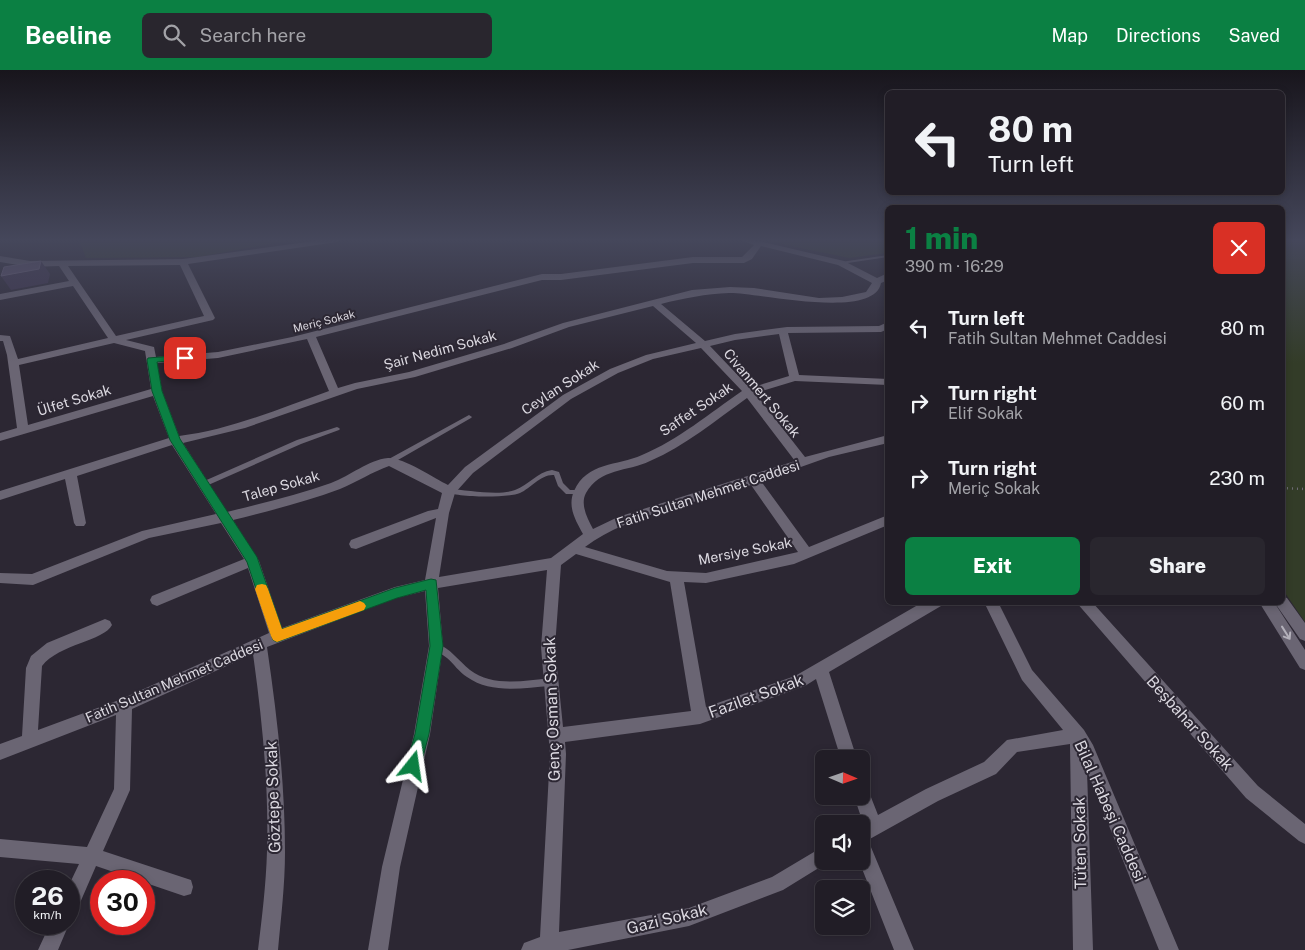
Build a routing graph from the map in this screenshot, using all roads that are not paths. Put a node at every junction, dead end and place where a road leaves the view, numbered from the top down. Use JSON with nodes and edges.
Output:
{"nodes":[{"id":1,"x":192,"y":281,"type":"edge"},
{"id":2,"x":526,"y":281,"type":"edge"},
{"id":3,"x":75,"y":282,"type":"joint"},
{"id":4,"x":877,"y":282,"type":"edge"},
{"id":5,"x":0,"y":298,"type":"edge"},
{"id":6,"x":655,"y":303,"type":"junction"},
{"id":7,"x":885,"y":329,"type":"edge"},
{"id":8,"x":783,"y":331,"type":"junction"},
{"id":9,"x":311,"y":336,"type":"junction"},
{"id":10,"x":0,"y":338,"type":"edge"},
{"id":11,"x":114,"y":340,"type":"junction"},
{"id":12,"x":703,"y":344,"type":"junction"},
{"id":13,"x":0,"y":357,"type":"edge"},
{"id":14,"x":12,"y":359,"type":"junction"},
{"id":15,"x":152,"y":360,"type":"junction"},
{"id":16,"x":795,"y":378,"type":"junction"},
{"id":17,"x":885,"y":382,"type":"edge"},
{"id":18,"x":157,"y":391,"type":"junction"},
{"id":19,"x":748,"y":392,"type":"junction"},
{"id":20,"x":335,"y":393,"type":"junction"},
{"id":21,"x":469,"y":417,"type":"dead end"},
{"id":22,"x":337,"y":429,"type":"dead end"},
{"id":23,"x":23,"y":431,"type":"junction"},
{"id":24,"x":0,"y":437,"type":"edge"},
{"id":25,"x":175,"y":440,"type":"junction"},
{"id":26,"x":885,"y":440,"type":"edge"},
{"id":27,"x":389,"y":462,"type":"junction"},
{"id":28,"x":802,"y":462,"type":"junction"},
{"id":29,"x":70,"y":473,"type":"junction"},
{"id":30,"x":753,"y":479,"type":"junction"},
{"id":31,"x":204,"y":484,"type":"junction"},
{"id":32,"x":449,"y":491,"type":"junction"},
{"id":33,"x":580,"y":492,"type":"junction"},
{"id":34,"x":0,"y":496,"type":"edge"},
{"id":35,"x":443,"y":512,"type":"junction"},
{"id":36,"x":226,"y":517,"type":"junction"},
{"id":37,"x":885,"y":521,"type":"edge"},
{"id":38,"x":80,"y":523,"type":"dead end"},
{"id":39,"x":590,"y":536,"type":"junction"},
{"id":40,"x":356,"y":544,"type":"dead end"},
{"id":41,"x":576,"y":549,"type":"junction"},
{"id":42,"x":807,"y":554,"type":"junction"},
{"id":43,"x":252,"y":561,"type":"junction"},
{"id":44,"x":554,"y":563,"type":"junction"},
{"id":45,"x":676,"y":576,"type":"junction"},
{"id":46,"x":0,"y":578,"type":"edge"},
{"id":47,"x":431,"y":584,"type":"junction"},
{"id":48,"x":157,"y":600,"type":"dead end"},
{"id":49,"x":931,"y":605,"type":"edge"},
{"id":50,"x":992,"y":605,"type":"edge"},
{"id":51,"x":1086,"y":605,"type":"edge"},
{"id":52,"x":1268,"y":605,"type":"edge"},
{"id":53,"x":1284,"y":605,"type":"edge"},
{"id":54,"x":104,"y":625,"type":"dead end"},
{"id":55,"x":1305,"y":635,"type":"edge"},
{"id":56,"x":277,"y":636,"type":"junction"},
{"id":57,"x":259,"y":644,"type":"junction"},
{"id":58,"x":436,"y":646,"type":"junction"},
{"id":59,"x":1305,"y":663,"type":"edge"},
{"id":60,"x":821,"y":670,"type":"junction"},
{"id":61,"x":550,"y":682,"type":"junction"},
{"id":62,"x":124,"y":705,"type":"junction"},
{"id":63,"x":700,"y":716,"type":"junction"},
{"id":64,"x":557,"y":735,"type":"junction"},
{"id":65,"x":1078,"y":735,"type":"junction"},
{"id":66,"x":30,"y":741,"type":"junction"},
{"id":67,"x":846,"y":750,"type":"edge"},
{"id":68,"x":0,"y":752,"type":"edge"},
{"id":69,"x":870,"y":829,"type":"edge"},
{"id":70,"x":1305,"y":835,"type":"edge"},
{"id":71,"x":0,"y":848,"type":"edge"},
{"id":72,"x":92,"y":856,"type":"junction"},
{"id":73,"x":815,"y":861,"type":"edge"},
{"id":74,"x":870,"y":867,"type":"edge"},
{"id":75,"x":80,"y":882,"type":"edge"},
{"id":76,"x":184,"y":887,"type":"dead end"},
{"id":77,"x":55,"y":935,"type":"edge"},
{"id":78,"x":549,"y":944,"type":"junction"},
{"id":79,"x":48,"y":950,"type":"edge"},
{"id":80,"x":268,"y":950,"type":"edge"},
{"id":81,"x":378,"y":950,"type":"edge"},
{"id":82,"x":530,"y":950,"type":"edge"},
{"id":83,"x":904,"y":950,"type":"edge"},
{"id":84,"x":1083,"y":950,"type":"edge"},
{"id":85,"x":1169,"y":950,"type":"edge"}],
"edges":[{"from":1,"to":11,"type":"street"},
{"from":2,"to":9,"type":"street","name":"Meriç Sokak"},
{"from":3,"to":5,"type":"street"},
{"from":3,"to":11,"type":"street"},
{"from":4,"to":6,"type":"street","name":"Şair Nedim Sokak"},
{"from":6,"to":12,"type":"street","name":"Civanmert Sokak"},
{"from":6,"to":20,"type":"street","name":"Şair Nedim Sokak"},
{"from":7,"to":8,"type":"street","name":"Ceylan Sokak"},
{"from":8,"to":12,"type":"street","name":"Ceylan Sokak"},
{"from":8,"to":16,"type":"street"},
{"from":9,"to":15,"type":"street","name":"Meriç Sokak"},
{"from":9,"to":20,"type":"street"},
{"from":10,"to":14,"type":"street"},
{"from":11,"to":14,"type":"street"},
{"from":11,"to":15,"type":"street"},
{"from":12,"to":19,"type":"street","name":"Civanmert Sokak"},
{"from":12,"to":32,"type":"street","name":"Ceylan Sokak"},
{"from":13,"to":14,"type":"street"},
{"from":14,"to":23,"type":"street"},
{"from":15,"to":18,"type":"street"},
{"from":16,"to":17,"type":"street","name":"Saffet Sokak"},
{"from":16,"to":19,"type":"street","name":"Saffet Sokak"},
{"from":18,"to":23,"type":"street","name":"Ülfet Sokak"},
{"from":18,"to":25,"type":"street"},
{"from":19,"to":28,"type":"street","name":"Civanmert Sokak"},
{"from":19,"to":33,"type":"street","name":"Saffet Sokak"},
{"from":20,"to":25,"type":"street","name":"Şair Nedim Sokak"},
{"from":21,"to":27,"type":"lane"},
{"from":22,"to":31,"type":"lane"},
{"from":23,"to":24,"type":"street","name":"Ülfet Sokak"},
{"from":25,"to":29,"type":"street","name":"Şair Nedim Sokak"},
{"from":25,"to":31,"type":"street"},
{"from":26,"to":28,"type":"street","name":"Fatih Sultan Mehmet Caddesi"},
{"from":27,"to":32,"type":"street"},
{"from":27,"to":36,"type":"street","name":"Talep Sokak"},
{"from":28,"to":30,"type":"street","name":"Fatih Sultan Mehmet Caddesi"},
{"from":29,"to":34,"type":"street","name":"Şair Nedim Sokak"},
{"from":29,"to":38,"type":"street"},
{"from":30,"to":39,"type":"street","name":"Fatih Sultan Mehmet Caddesi"},
{"from":30,"to":42,"type":"street"},
{"from":31,"to":36,"type":"street"},
{"from":32,"to":33,"type":"lane"},
{"from":32,"to":35,"type":"street","name":"Ceylan Sokak"},
{"from":33,"to":39,"type":"street"},
{"from":35,"to":40,"type":"street"},
{"from":35,"to":47,"type":"street","name":"Ceylan Sokak"},
{"from":36,"to":43,"type":"street"},
{"from":36,"to":46,"type":"street","name":"Talep Sokak"},
{"from":37,"to":42,"type":"street","name":"Mersiye Sokak"},
{"from":39,"to":41,"type":"street","name":"Fatih Sultan Mehmet Caddesi"},
{"from":41,"to":44,"type":"street","name":"Fatih Sultan Mehmet Caddesi"},
{"from":41,"to":45,"type":"street","name":"Mersiye Sokak"},
{"from":42,"to":45,"type":"street","name":"Mersiye Sokak"},
{"from":43,"to":48,"type":"street"},
{"from":43,"to":56,"type":"street"},
{"from":44,"to":47,"type":"street","name":"Fatih Sultan Mehmet Caddesi"},
{"from":44,"to":61,"type":"street","name":"Genç Osman Sokak"},
{"from":45,"to":63,"type":"street"},
{"from":47,"to":56,"type":"street","name":"Fatih Sultan Mehmet Caddesi"},
{"from":47,"to":58,"type":"street","name":"Ceylan Sokak"},
{"from":49,"to":60,"type":"street","name":"Fazilet Sokak"},
{"from":50,"to":65,"type":"street","name":"Bilal Habeşi Caddesi"},
{"from":51,"to":70,"type":"street","name":"Beşbahar Sokak"},
{"from":52,"to":59,"type":"street","one_way":true},
{"from":53,"to":55,"type":"street"},
{"from":54,"to":66,"type":"street"},
{"from":56,"to":57,"type":"street","name":"Fatih Sultan Mehmet Caddesi"},
{"from":57,"to":62,"type":"street","name":"Fatih Sultan Mehmet Caddesi"},
{"from":57,"to":80,"type":"street","name":"Göztepe Sokak"},
{"from":58,"to":61,"type":"lane"},
{"from":58,"to":81,"type":"street","name":"Ceylan Sokak"},
{"from":60,"to":63,"type":"street","name":"Fazilet Sokak"},
{"from":60,"to":67,"type":"street"},
{"from":61,"to":64,"type":"street","name":"Genç Osman Sokak"},
{"from":62,"to":66,"type":"street","name":"Fatih Sultan Mehmet Caddesi"},
{"from":62,"to":72,"type":"street"},
{"from":63,"to":64,"type":"street","name":"Fazilet Sokak"},
{"from":64,"to":78,"type":"street","name":"Genç Osman Sokak"},
{"from":65,"to":69,"type":"street"},
{"from":65,"to":84,"type":"street","name":"Tüten Sokak"},
{"from":65,"to":85,"type":"street","name":"Bilal Habeşi Caddesi"},
{"from":66,"to":68,"type":"street","name":"Fatih Sultan Mehmet Caddesi"},
{"from":71,"to":72,"type":"street"},
{"from":72,"to":75,"type":"street"},
{"from":72,"to":76,"type":"street"},
{"from":73,"to":78,"type":"street","name":"Gazi Sokak"},
{"from":74,"to":83,"type":"street"},
{"from":77,"to":79,"type":"street"},
{"from":78,"to":82,"type":"street","name":"Gazi Sokak"}]}
